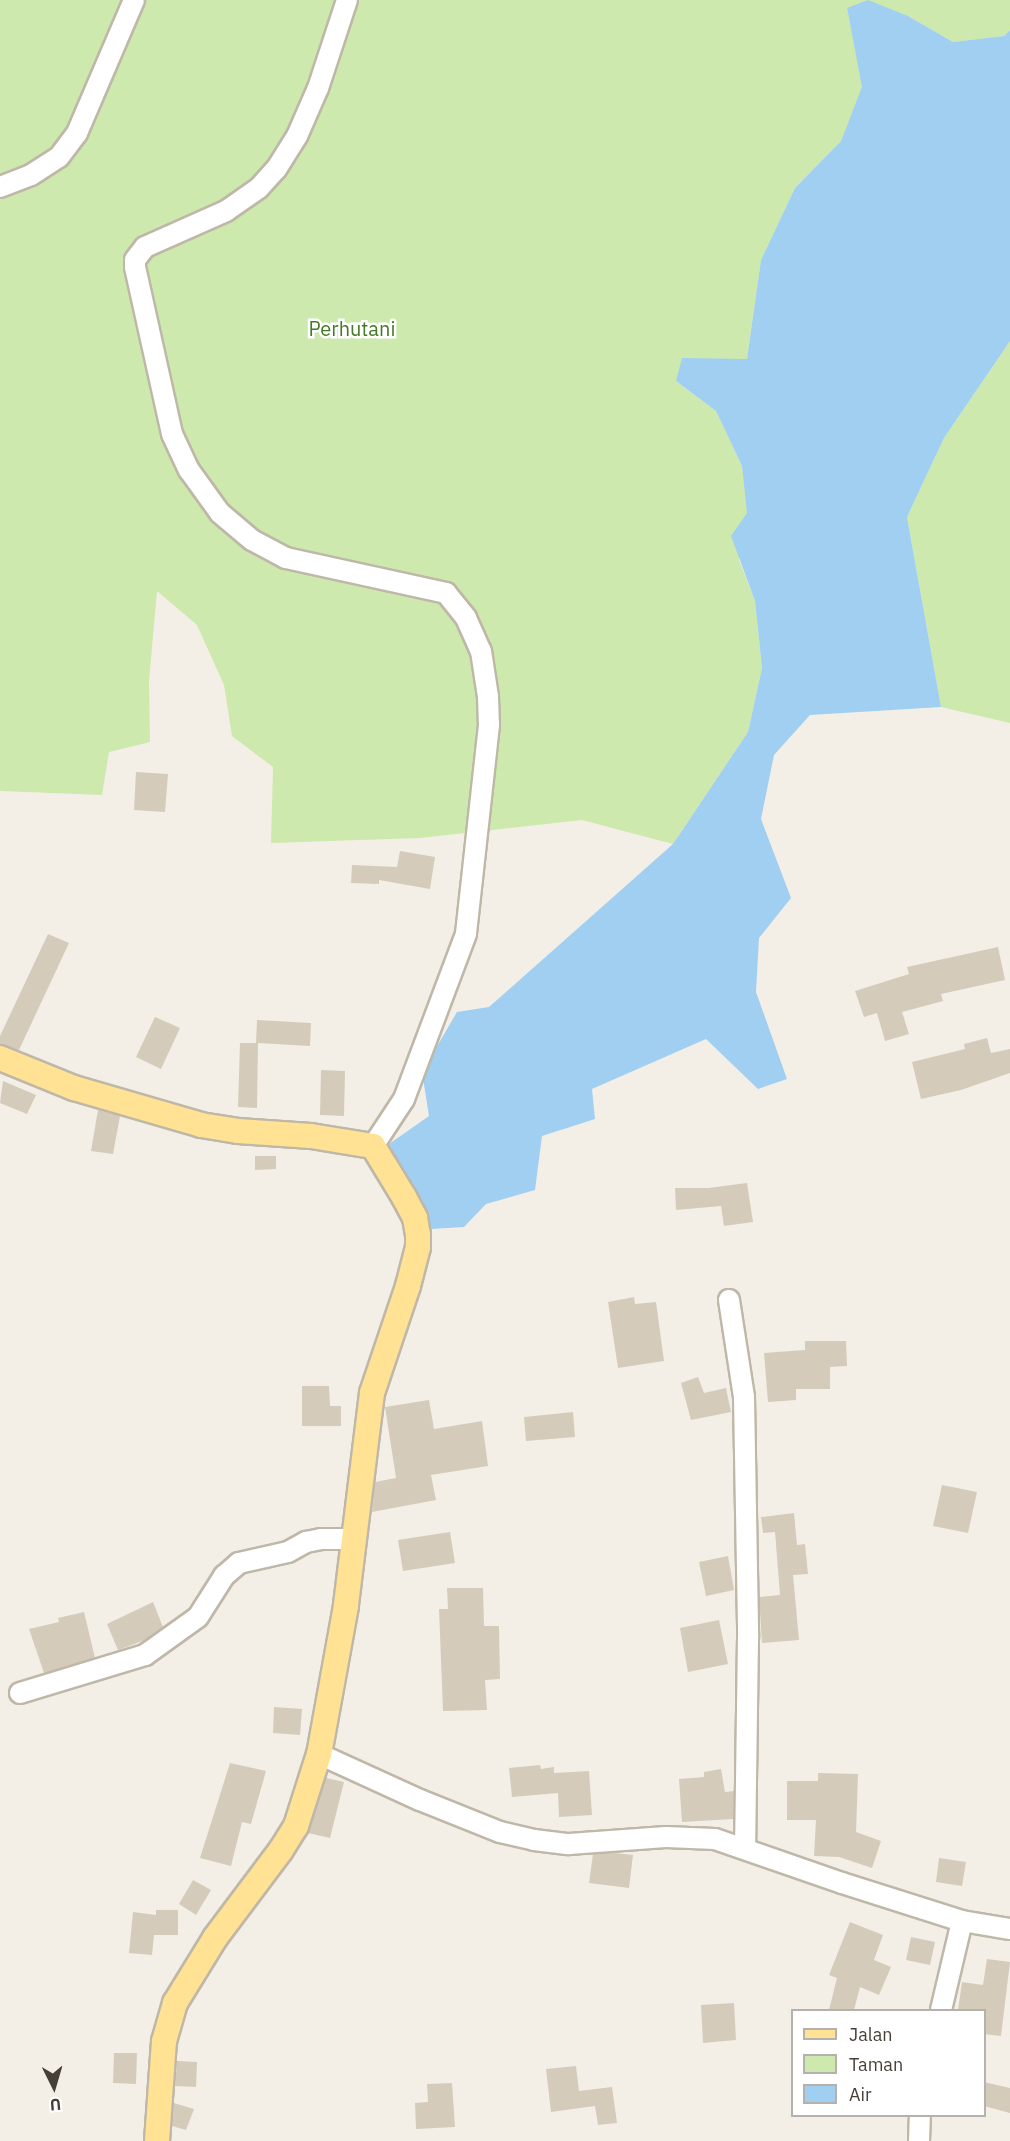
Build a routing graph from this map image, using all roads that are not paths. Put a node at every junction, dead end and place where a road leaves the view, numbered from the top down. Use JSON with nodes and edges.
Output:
{"nodes":[{"id":1,"x":134,"y":0,"type":"edge"},
{"id":2,"x":347,"y":0,"type":"edge"},
{"id":3,"x":0,"y":187,"type":"edge"},
{"id":4,"x":0,"y":1058,"type":"edge"},
{"id":5,"x":374,"y":1146,"type":"junction"},
{"id":6,"x":729,"y":1300,"type":"dead end"},
{"id":7,"x":355,"y":1539,"type":"junction"},
{"id":8,"x":20,"y":1692,"type":"dead end"},
{"id":9,"x":319,"y":1754,"type":"junction"},
{"id":10,"x":745,"y":1848,"type":"junction"},
{"id":11,"x":962,"y":1921,"type":"junction"},
{"id":12,"x":1010,"y":1929,"type":"edge"},
{"id":13,"x":941,"y":2009,"type":"edge"},
{"id":14,"x":920,"y":2117,"type":"edge"},
{"id":15,"x":157,"y":2141,"type":"edge"},
{"id":16,"x":919,"y":2141,"type":"edge"}],
"edges":[{"from":1,"to":3,"type":"street"},
{"from":2,"to":5,"type":"street"},
{"from":4,"to":5,"type":"main road"},
{"from":5,"to":7,"type":"main road"},
{"from":6,"to":10,"type":"street"},
{"from":7,"to":8,"type":"street"},
{"from":7,"to":9,"type":"main road"},
{"from":9,"to":10,"type":"street"},
{"from":9,"to":15,"type":"main road"},
{"from":10,"to":11,"type":"street"},
{"from":11,"to":12,"type":"street"},
{"from":11,"to":13,"type":"street"},
{"from":14,"to":16,"type":"street"}]}
